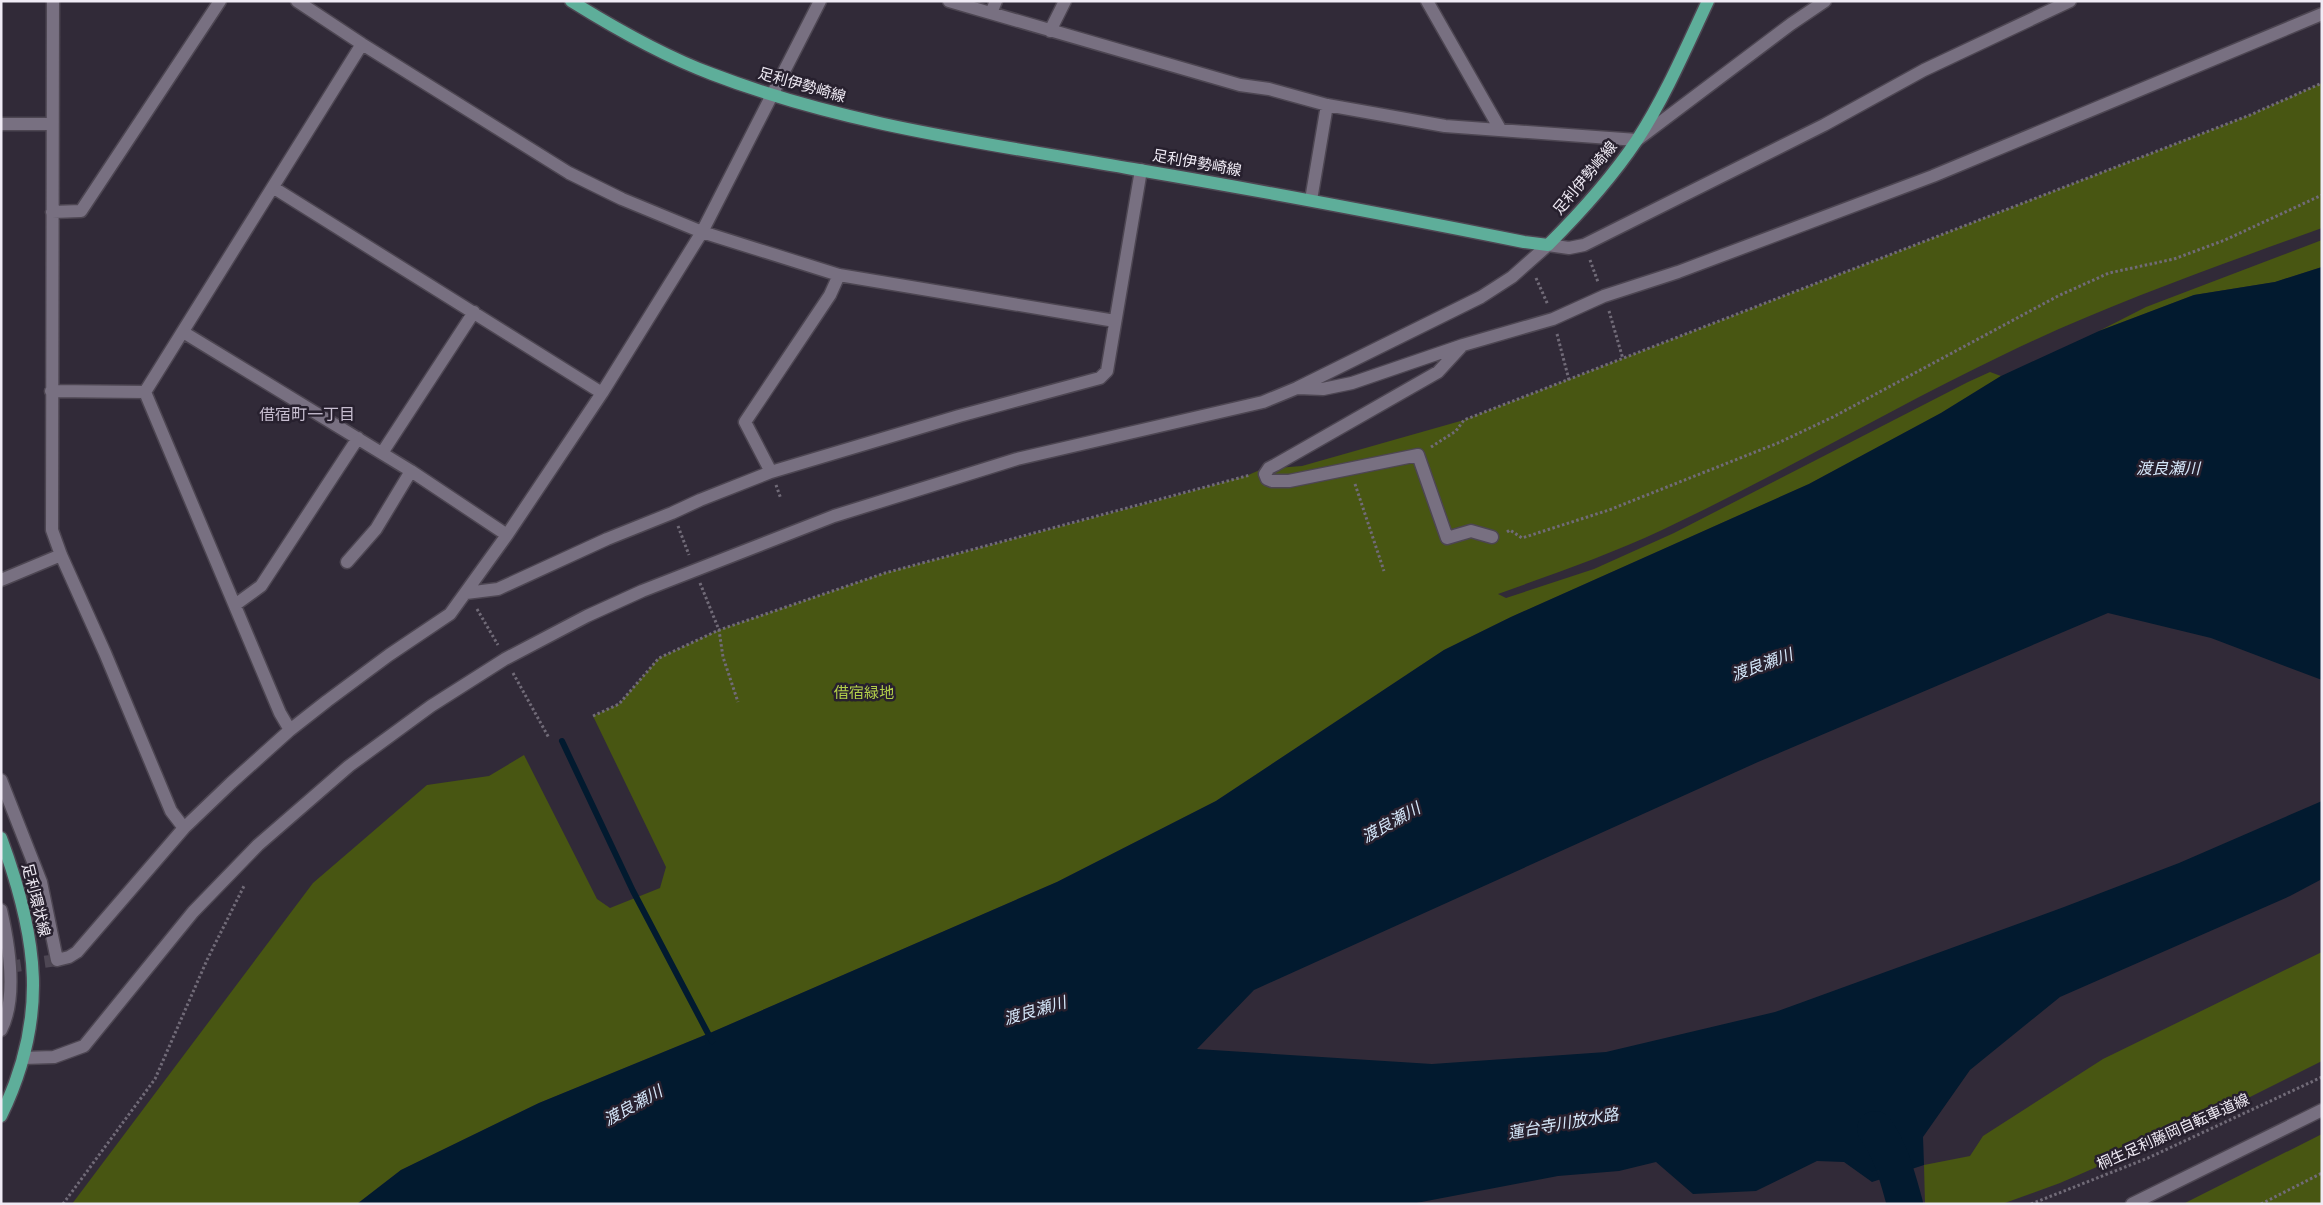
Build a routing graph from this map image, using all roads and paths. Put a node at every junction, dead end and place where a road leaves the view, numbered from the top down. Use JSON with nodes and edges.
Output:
{"nodes":[{"id":1,"x":53,"y":1,"type":"edge"},
{"id":2,"x":220,"y":1,"type":"edge"},
{"id":3,"x":571,"y":1,"type":"edge"},
{"id":4,"x":820,"y":1,"type":"edge"},
{"id":5,"x":949,"y":1,"type":"edge"},
{"id":6,"x":996,"y":1,"type":"edge"},
{"id":7,"x":1065,"y":1,"type":"edge"},
{"id":8,"x":1427,"y":1,"type":"edge"},
{"id":9,"x":1708,"y":1,"type":"edge"},
{"id":10,"x":1825,"y":1,"type":"edge"},
{"id":11,"x":2070,"y":1,"type":"edge"},
{"id":12,"x":304,"y":3,"type":"edge"},
{"id":13,"x":991,"y":13,"type":"junction"},
{"id":14,"x":2322,"y":14,"type":"edge"},
{"id":15,"x":1050,"y":31,"type":"junction"},
{"id":16,"x":362,"y":44,"type":"junction"},
{"id":17,"x":2322,"y":83,"type":"edge"},
{"id":18,"x":772,"y":96,"type":"junction"},
{"id":19,"x":1327,"y":105,"type":"junction"},
{"id":20,"x":1,"y":124,"type":"edge"},
{"id":21,"x":51,"y":124,"type":"junction"},
{"id":22,"x":1500,"y":129,"type":"junction"},
{"id":23,"x":1637,"y":140,"type":"junction"},
{"id":24,"x":1141,"y":170,"type":"junction"},
{"id":25,"x":274,"y":188,"type":"junction"},
{"id":26,"x":2322,"y":195,"type":"edge"},
{"id":27,"x":1310,"y":200,"type":"junction"},
{"id":28,"x":52,"y":212,"type":"junction"},
{"id":29,"x":702,"y":232,"type":"junction"},
{"id":30,"x":1548,"y":245,"type":"junction"},
{"id":31,"x":1589,"y":258,"type":"dead end"},
{"id":32,"x":838,"y":275,"type":"junction"},
{"id":33,"x":1536,"y":278,"type":"dead end"},
{"id":34,"x":1606,"y":301,"type":"junction"},
{"id":35,"x":474,"y":312,"type":"junction"},
{"id":36,"x":1550,"y":312,"type":"dead end"},
{"id":37,"x":1115,"y":321,"type":"junction"},
{"id":38,"x":1555,"y":327,"type":"dead end"},
{"id":39,"x":183,"y":332,"type":"junction"},
{"id":40,"x":1463,"y":346,"type":"junction"},
{"id":41,"x":1623,"y":359,"type":"junction"},
{"id":42,"x":1569,"y":380,"type":"junction"},
{"id":43,"x":1297,"y":388,"type":"junction"},
{"id":44,"x":51,"y":391,"type":"junction"},
{"id":45,"x":145,"y":392,"type":"junction"},
{"id":46,"x":602,"y":393,"type":"junction"},
{"id":47,"x":358,"y":438,"type":"junction"},
{"id":48,"x":382,"y":453,"type":"junction"},
{"id":49,"x":1418,"y":455,"type":"junction"},
{"id":50,"x":1350,"y":470,"type":"junction"},
{"id":51,"x":411,"y":471,"type":"junction"},
{"id":52,"x":1265,"y":474,"type":"junction"},
{"id":53,"x":773,"y":476,"type":"junction"},
{"id":54,"x":781,"y":499,"type":"dead end"},
{"id":55,"x":676,"y":521,"type":"dead end"},
{"id":56,"x":507,"y":535,"type":"junction"},
{"id":57,"x":1492,"y":537,"type":"joint"},
{"id":58,"x":61,"y":555,"type":"junction"},
{"id":59,"x":690,"y":559,"type":"dead end"},
{"id":60,"x":347,"y":562,"type":"dead end"},
{"id":61,"x":1384,"y":571,"type":"dead end"},
{"id":62,"x":1,"y":580,"type":"edge"},
{"id":63,"x":699,"y":580,"type":"dead end"},
{"id":64,"x":466,"y":593,"type":"junction"},
{"id":65,"x":235,"y":605,"type":"junction"},
{"id":66,"x":477,"y":609,"type":"dead end"},
{"id":67,"x":719,"y":630,"type":"junction"},
{"id":68,"x":498,"y":646,"type":"dead end"},
{"id":69,"x":510,"y":668,"type":"dead end"},
{"id":70,"x":738,"y":702,"type":"dead end"},
{"id":71,"x":593,"y":716,"type":"dead end"},
{"id":72,"x":290,"y":730,"type":"junction"},
{"id":73,"x":549,"y":738,"type":"dead end"},
{"id":74,"x":1,"y":780,"type":"edge"},
{"id":75,"x":184,"y":828,"type":"junction"},
{"id":76,"x":1,"y":838,"type":"edge"},
{"id":77,"x":247,"y":880,"type":"dead end"},
{"id":78,"x":1,"y":910,"type":"edge"},
{"id":79,"x":1,"y":1030,"type":"edge"},
{"id":80,"x":24,"y":1058,"type":"junction"},
{"id":81,"x":2322,"y":1077,"type":"edge"},
{"id":82,"x":2322,"y":1110,"type":"edge"},
{"id":83,"x":1,"y":1116,"type":"edge"},
{"id":84,"x":2322,"y":1173,"type":"edge"},
{"id":85,"x":63,"y":1204,"type":"edge"},
{"id":86,"x":2031,"y":1204,"type":"edge"},
{"id":87,"x":2132,"y":1204,"type":"edge"},
{"id":88,"x":2260,"y":1204,"type":"edge"}],
"edges":[{"from":1,"to":21,"type":"street"},
{"from":2,"to":28,"type":"street"},
{"from":3,"to":18,"type":"main road","name":"足利伊勢崎線"},
{"from":4,"to":18,"type":"street"},
{"from":5,"to":13,"type":"street"},
{"from":6,"to":13,"type":"street"},
{"from":7,"to":15,"type":"street"},
{"from":8,"to":22,"type":"street"},
{"from":9,"to":23,"type":"main road","name":"足利伊勢崎線"},
{"from":10,"to":23,"type":"street"},
{"from":11,"to":30,"type":"street"},
{"from":12,"to":16,"type":"street"},
{"from":13,"to":15,"type":"street"},
{"from":14,"to":34,"type":"street"},
{"from":15,"to":19,"type":"street"},
{"from":16,"to":25,"type":"street"},
{"from":16,"to":29,"type":"street"},
{"from":17,"to":41,"type":"path"},
{"from":18,"to":24,"type":"main road","name":"足利伊勢崎線"},
{"from":18,"to":29,"type":"street"},
{"from":19,"to":22,"type":"street"},
{"from":19,"to":27,"type":"street"},
{"from":20,"to":21,"type":"street"},
{"from":21,"to":28,"type":"street"},
{"from":22,"to":23,"type":"street"},
{"from":23,"to":30,"type":"main road","name":"足利伊勢崎線"},
{"from":24,"to":27,"type":"main road","name":"足利伊勢崎線"},
{"from":24,"to":37,"type":"street"},
{"from":25,"to":35,"type":"street"},
{"from":25,"to":39,"type":"street"},
{"from":26,"to":57,"type":"path"},
{"from":27,"to":30,"type":"main road","name":"足利伊勢崎線"},
{"from":28,"to":44,"type":"street"},
{"from":29,"to":32,"type":"street"},
{"from":29,"to":46,"type":"street"},
{"from":30,"to":43,"type":"street"},
{"from":31,"to":34,"type":"path"},
{"from":32,"to":37,"type":"street"},
{"from":32,"to":53,"type":"street"},
{"from":33,"to":36,"type":"path"},
{"from":34,"to":40,"type":"street"},
{"from":34,"to":41,"type":"path"},
{"from":35,"to":46,"type":"street"},
{"from":35,"to":48,"type":"street"},
{"from":37,"to":53,"type":"street"},
{"from":38,"to":42,"type":"path"},
{"from":39,"to":45,"type":"street"},
{"from":39,"to":47,"type":"street"},
{"from":40,"to":43,"type":"street"},
{"from":40,"to":52,"type":"street"},
{"from":41,"to":42,"type":"path"},
{"from":42,"to":49,"type":"path"},
{"from":43,"to":80,"type":"street"},
{"from":44,"to":45,"type":"street"},
{"from":44,"to":58,"type":"street"},
{"from":45,"to":65,"type":"street"},
{"from":46,"to":56,"type":"street"},
{"from":47,"to":48,"type":"street"},
{"from":47,"to":65,"type":"street"},
{"from":48,"to":51,"type":"street"},
{"from":49,"to":50,"type":"street"},
{"from":49,"to":57,"type":"street"},
{"from":50,"to":52,"type":"street"},
{"from":50,"to":61,"type":"path"},
{"from":51,"to":56,"type":"street"},
{"from":51,"to":60,"type":"street"},
{"from":52,"to":67,"type":"path"},
{"from":53,"to":54,"type":"path"},
{"from":53,"to":64,"type":"street"},
{"from":55,"to":59,"type":"path"},
{"from":56,"to":64,"type":"street"},
{"from":58,"to":62,"type":"street"},
{"from":58,"to":75,"type":"street"},
{"from":63,"to":67,"type":"path"},
{"from":64,"to":72,"type":"street"},
{"from":65,"to":72,"type":"street"},
{"from":66,"to":68,"type":"path"},
{"from":67,"to":70,"type":"path"},
{"from":67,"to":71,"type":"path"},
{"from":69,"to":73,"type":"path"},
{"from":72,"to":75,"type":"street"},
{"from":74,"to":75,"type":"street"},
{"from":76,"to":80,"type":"main road","name":"足利環状線"},
{"from":77,"to":85,"type":"path"},
{"from":78,"to":79,"type":"street"},
{"from":80,"to":83,"type":"main road","name":"足利環状線"},
{"from":81,"to":86,"type":"path","name":"桐生足利藤岡自転車道線"},
{"from":82,"to":87,"type":"street"},
{"from":84,"to":88,"type":"path"}]}
